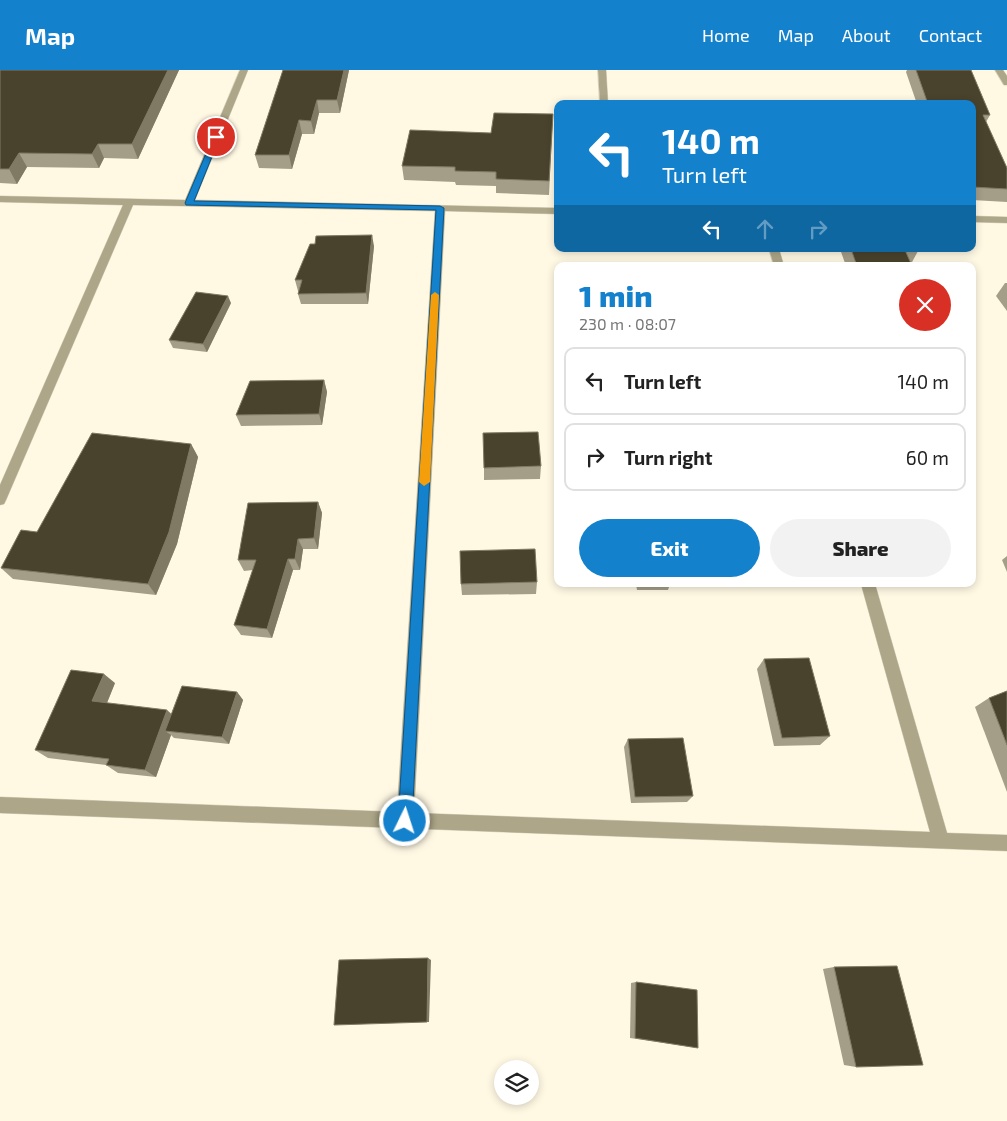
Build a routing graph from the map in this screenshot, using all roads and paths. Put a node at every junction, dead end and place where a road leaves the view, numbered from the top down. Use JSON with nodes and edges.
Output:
{"nodes":[{"id":1,"x":244,"y":70,"type":"edge"},
{"id":2,"x":602,"y":70,"type":"edge"},
{"id":3,"x":999,"y":70,"type":"edge"},
{"id":4,"x":1007,"y":83,"type":"edge"},
{"id":5,"x":604,"y":100,"type":"edge"},
{"id":6,"x":0,"y":199,"type":"edge"},
{"id":7,"x":129,"y":202,"type":"junction"},
{"id":8,"x":189,"y":203,"type":"junction"},
{"id":9,"x":440,"y":208,"type":"junction"},
{"id":10,"x":554,"y":211,"type":"edge"},
{"id":11,"x":976,"y":219,"type":"edge"},
{"id":12,"x":1007,"y":220,"type":"edge"},
{"id":13,"x":0,"y":500,"type":"edge"},
{"id":14,"x":869,"y":587,"type":"edge"},
{"id":15,"x":0,"y":805,"type":"edge"},
{"id":16,"x":405,"y":821,"type":"junction"},
{"id":17,"x":941,"y":841,"type":"junction"},
{"id":18,"x":1007,"y":843,"type":"edge"}],
"edges":[{"from":1,"to":8,"type":"street"},
{"from":2,"to":5,"type":"street"},
{"from":3,"to":4,"type":"street"},
{"from":6,"to":7,"type":"street"},
{"from":7,"to":8,"type":"street"},
{"from":7,"to":13,"type":"street"},
{"from":8,"to":9,"type":"street"},
{"from":9,"to":10,"type":"street"},
{"from":9,"to":16,"type":"street"},
{"from":11,"to":12,"type":"street"},
{"from":14,"to":17,"type":"street"},
{"from":15,"to":16,"type":"street"},
{"from":16,"to":17,"type":"street"},
{"from":17,"to":18,"type":"street"}]}
